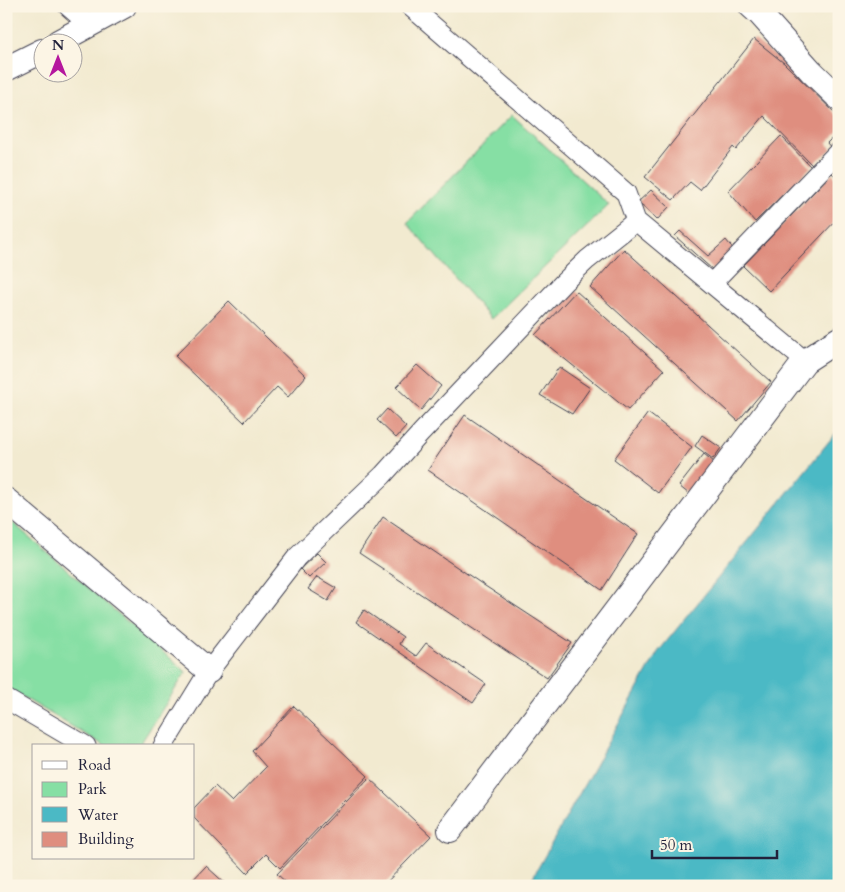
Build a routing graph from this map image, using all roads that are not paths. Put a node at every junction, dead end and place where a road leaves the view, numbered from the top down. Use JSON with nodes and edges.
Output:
{"nodes":[{"id":1,"x":68,"y":6,"type":"edge"},
{"id":2,"x":124,"y":6,"type":"edge"},
{"id":3,"x":410,"y":6,"type":"edge"},
{"id":4,"x":751,"y":6,"type":"edge"},
{"id":5,"x":90,"y":26,"type":"junction"},
{"id":6,"x":78,"y":32,"type":"edge"},
{"id":7,"x":32,"y":55,"type":"edge"},
{"id":8,"x":6,"y":69,"type":"edge"},
{"id":9,"x":839,"y":98,"type":"edge"},
{"id":10,"x":839,"y":151,"type":"edge"},
{"id":11,"x":636,"y":221,"type":"junction"},
{"id":12,"x":712,"y":284,"type":"junction"},
{"id":13,"x":839,"y":339,"type":"edge"},
{"id":14,"x":805,"y":361,"type":"junction"},
{"id":15,"x":6,"y":500,"type":"edge"},
{"id":16,"x":209,"y":671,"type":"junction"},
{"id":17,"x":6,"y":699,"type":"edge"},
{"id":18,"x":83,"y":744,"type":"edge"},
{"id":19,"x":164,"y":744,"type":"edge"},
{"id":20,"x":450,"y":830,"type":"dead end"}],
"edges":[{"from":1,"to":5,"type":"street"},
{"from":2,"to":5,"type":"street"},
{"from":3,"to":11,"type":"street"},
{"from":4,"to":9,"type":"street"},
{"from":5,"to":6,"type":"street"},
{"from":7,"to":8,"type":"street"},
{"from":10,"to":12,"type":"street"},
{"from":11,"to":12,"type":"street"},
{"from":11,"to":16,"type":"street"},
{"from":12,"to":14,"type":"street"},
{"from":13,"to":14,"type":"street"},
{"from":14,"to":20,"type":"street"},
{"from":15,"to":16,"type":"street"},
{"from":16,"to":19,"type":"street"},
{"from":17,"to":18,"type":"street"}]}
